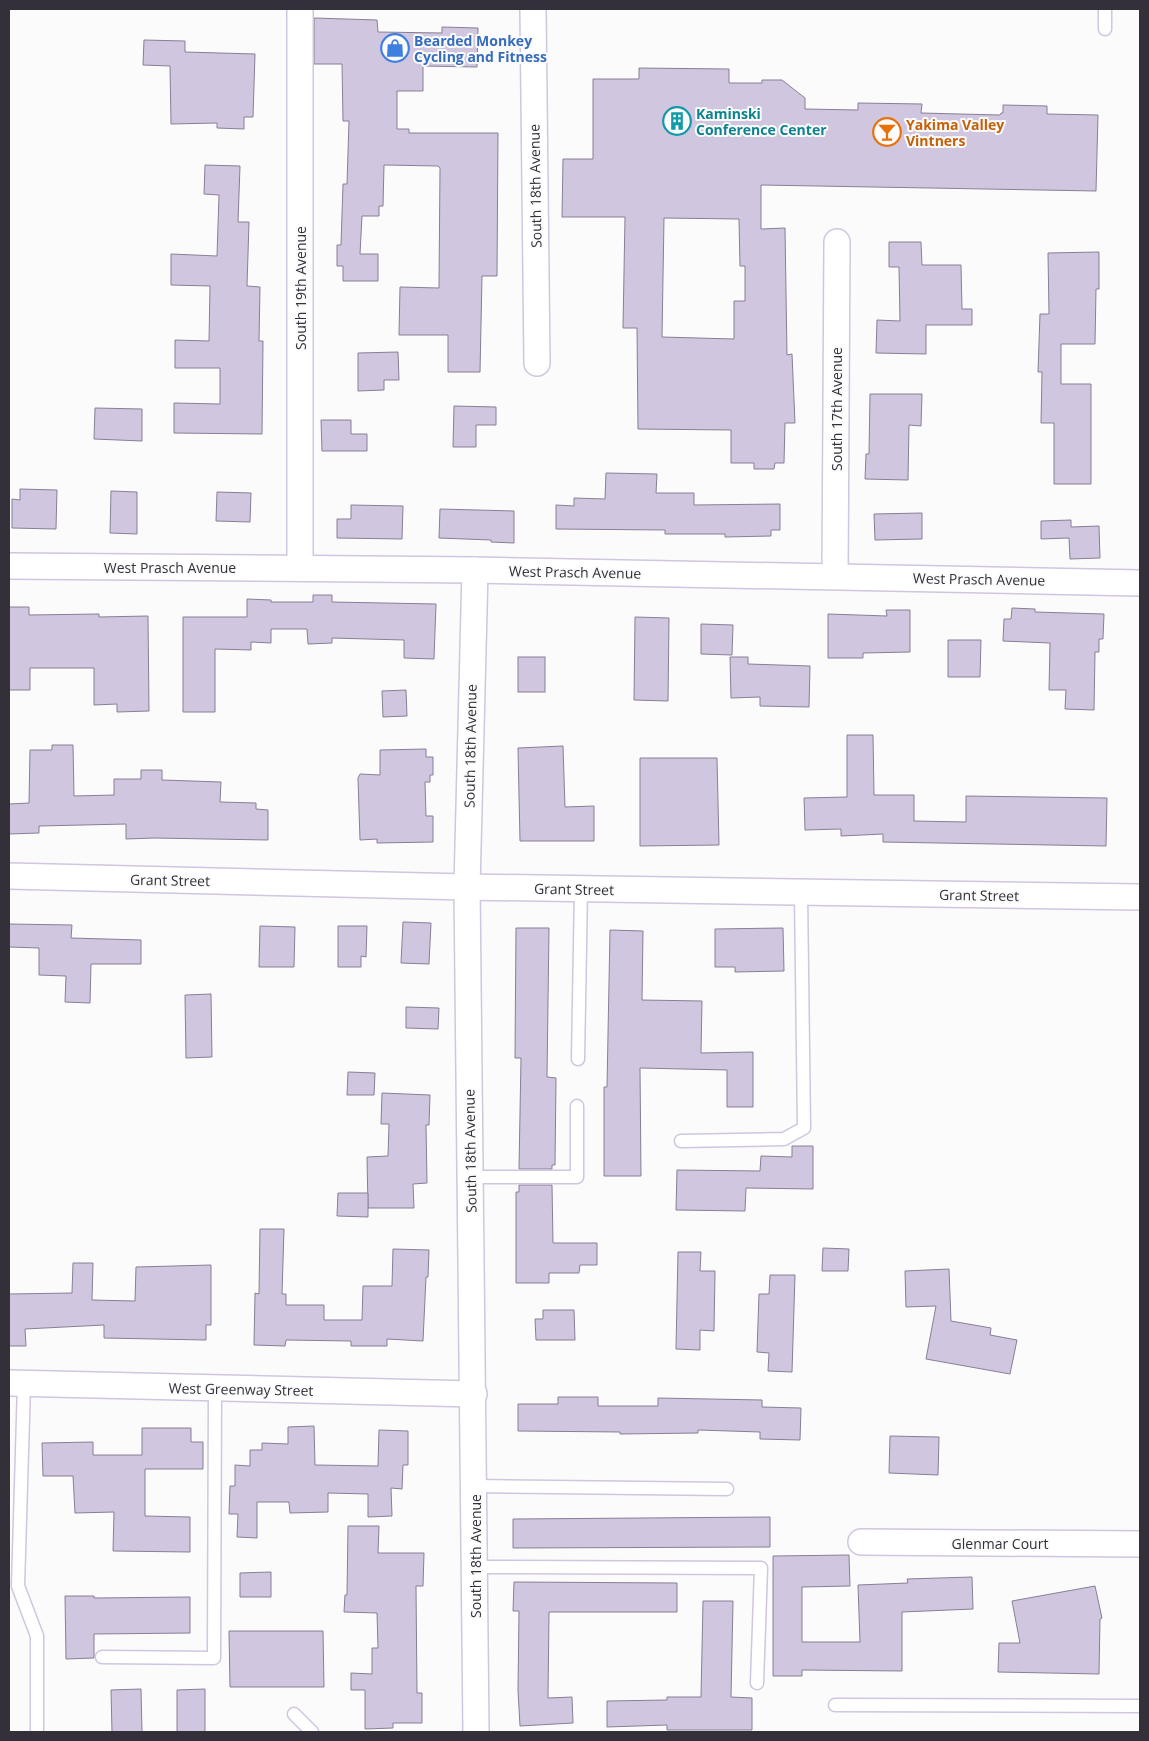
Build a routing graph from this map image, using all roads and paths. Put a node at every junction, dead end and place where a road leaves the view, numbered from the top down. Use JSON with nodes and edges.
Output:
{"nodes":[{"id":1,"x":300,"y":9,"type":"edge"},
{"id":2,"x":533,"y":9,"type":"edge"},
{"id":3,"x":1105,"y":9,"type":"edge"},
{"id":4,"x":1105,"y":29,"type":"dead end"},
{"id":5,"x":837,"y":242,"type":"dead end"},
{"id":6,"x":538,"y":363,"type":"dead end"},
{"id":7,"x":9,"y":566,"type":"edge"},
{"id":8,"x":300,"y":568,"type":"junction"},
{"id":9,"x":474,"y":570,"type":"junction"},
{"id":10,"x":835,"y":576,"type":"junction"},
{"id":11,"x":1140,"y":583,"type":"edge"},
{"id":12,"x":9,"y":876,"type":"edge"},
{"id":13,"x":467,"y":888,"type":"junction"},
{"id":14,"x":581,"y":889,"type":"junction"},
{"id":15,"x":801,"y":892,"type":"junction"},
{"id":16,"x":1140,"y":897,"type":"edge"},
{"id":17,"x":578,"y":1059,"type":"dead end"},
{"id":18,"x":577,"y":1106,"type":"dead end"},
{"id":19,"x":681,"y":1141,"type":"dead end"},
{"id":20,"x":471,"y":1178,"type":"junction"},
{"id":21,"x":16,"y":1384,"type":"edge"},
{"id":22,"x":215,"y":1388,"type":"junction"},
{"id":23,"x":474,"y":1394,"type":"junction"},
{"id":24,"x":474,"y":1486,"type":"junction"},
{"id":25,"x":727,"y":1489,"type":"dead end"},
{"id":26,"x":861,"y":1542,"type":"dead end"},
{"id":27,"x":1140,"y":1544,"type":"edge"},
{"id":28,"x":475,"y":1567,"type":"junction"},
{"id":29,"x":102,"y":1657,"type":"dead end"},
{"id":30,"x":757,"y":1683,"type":"dead end"},
{"id":31,"x":835,"y":1705,"type":"dead end"},
{"id":32,"x":1140,"y":1706,"type":"edge"},
{"id":33,"x":294,"y":1714,"type":"dead end"},
{"id":34,"x":37,"y":1732,"type":"edge"},
{"id":35,"x":312,"y":1732,"type":"edge"},
{"id":36,"x":476,"y":1732,"type":"edge"}],
"edges":[{"from":1,"to":8,"type":"street","name":"South 19th Avenue"},
{"from":2,"to":6,"type":"street","name":"South 18th Avenue"},
{"from":3,"to":4,"type":"lane"},
{"from":5,"to":10,"type":"street","name":"South 17th Avenue"},
{"from":7,"to":8,"type":"street","name":"West Prasch Avenue"},
{"from":8,"to":9,"type":"street","name":"West Prasch Avenue"},
{"from":9,"to":10,"type":"street","name":"West Prasch Avenue"},
{"from":9,"to":13,"type":"street","name":"South 18th Avenue"},
{"from":10,"to":11,"type":"street","name":"West Prasch Avenue"},
{"from":12,"to":13,"type":"street","name":"Grant Street"},
{"from":13,"to":14,"type":"street","name":"Grant Street"},
{"from":13,"to":20,"type":"street","name":"South 18th Avenue"},
{"from":14,"to":15,"type":"street","name":"Grant Street"},
{"from":14,"to":17,"type":"lane"},
{"from":15,"to":16,"type":"street","name":"Grant Street"},
{"from":15,"to":19,"type":"lane"},
{"from":18,"to":20,"type":"lane"},
{"from":20,"to":23,"type":"street","name":"South 18th Avenue"},
{"from":21,"to":22,"type":"street","name":"West Greenway Street"},
{"from":21,"to":34,"type":"lane"},
{"from":22,"to":23,"type":"street","name":"West Greenway Street"},
{"from":22,"to":29,"type":"lane"},
{"from":23,"to":24,"type":"street","name":"South 18th Avenue"},
{"from":24,"to":25,"type":"lane"},
{"from":24,"to":28,"type":"street","name":"South 18th Avenue"},
{"from":26,"to":27,"type":"street","name":"Glenmar Court"},
{"from":28,"to":30,"type":"lane"},
{"from":28,"to":36,"type":"street","name":"South 18th Avenue"},
{"from":31,"to":32,"type":"lane"},
{"from":33,"to":35,"type":"lane"}]}
